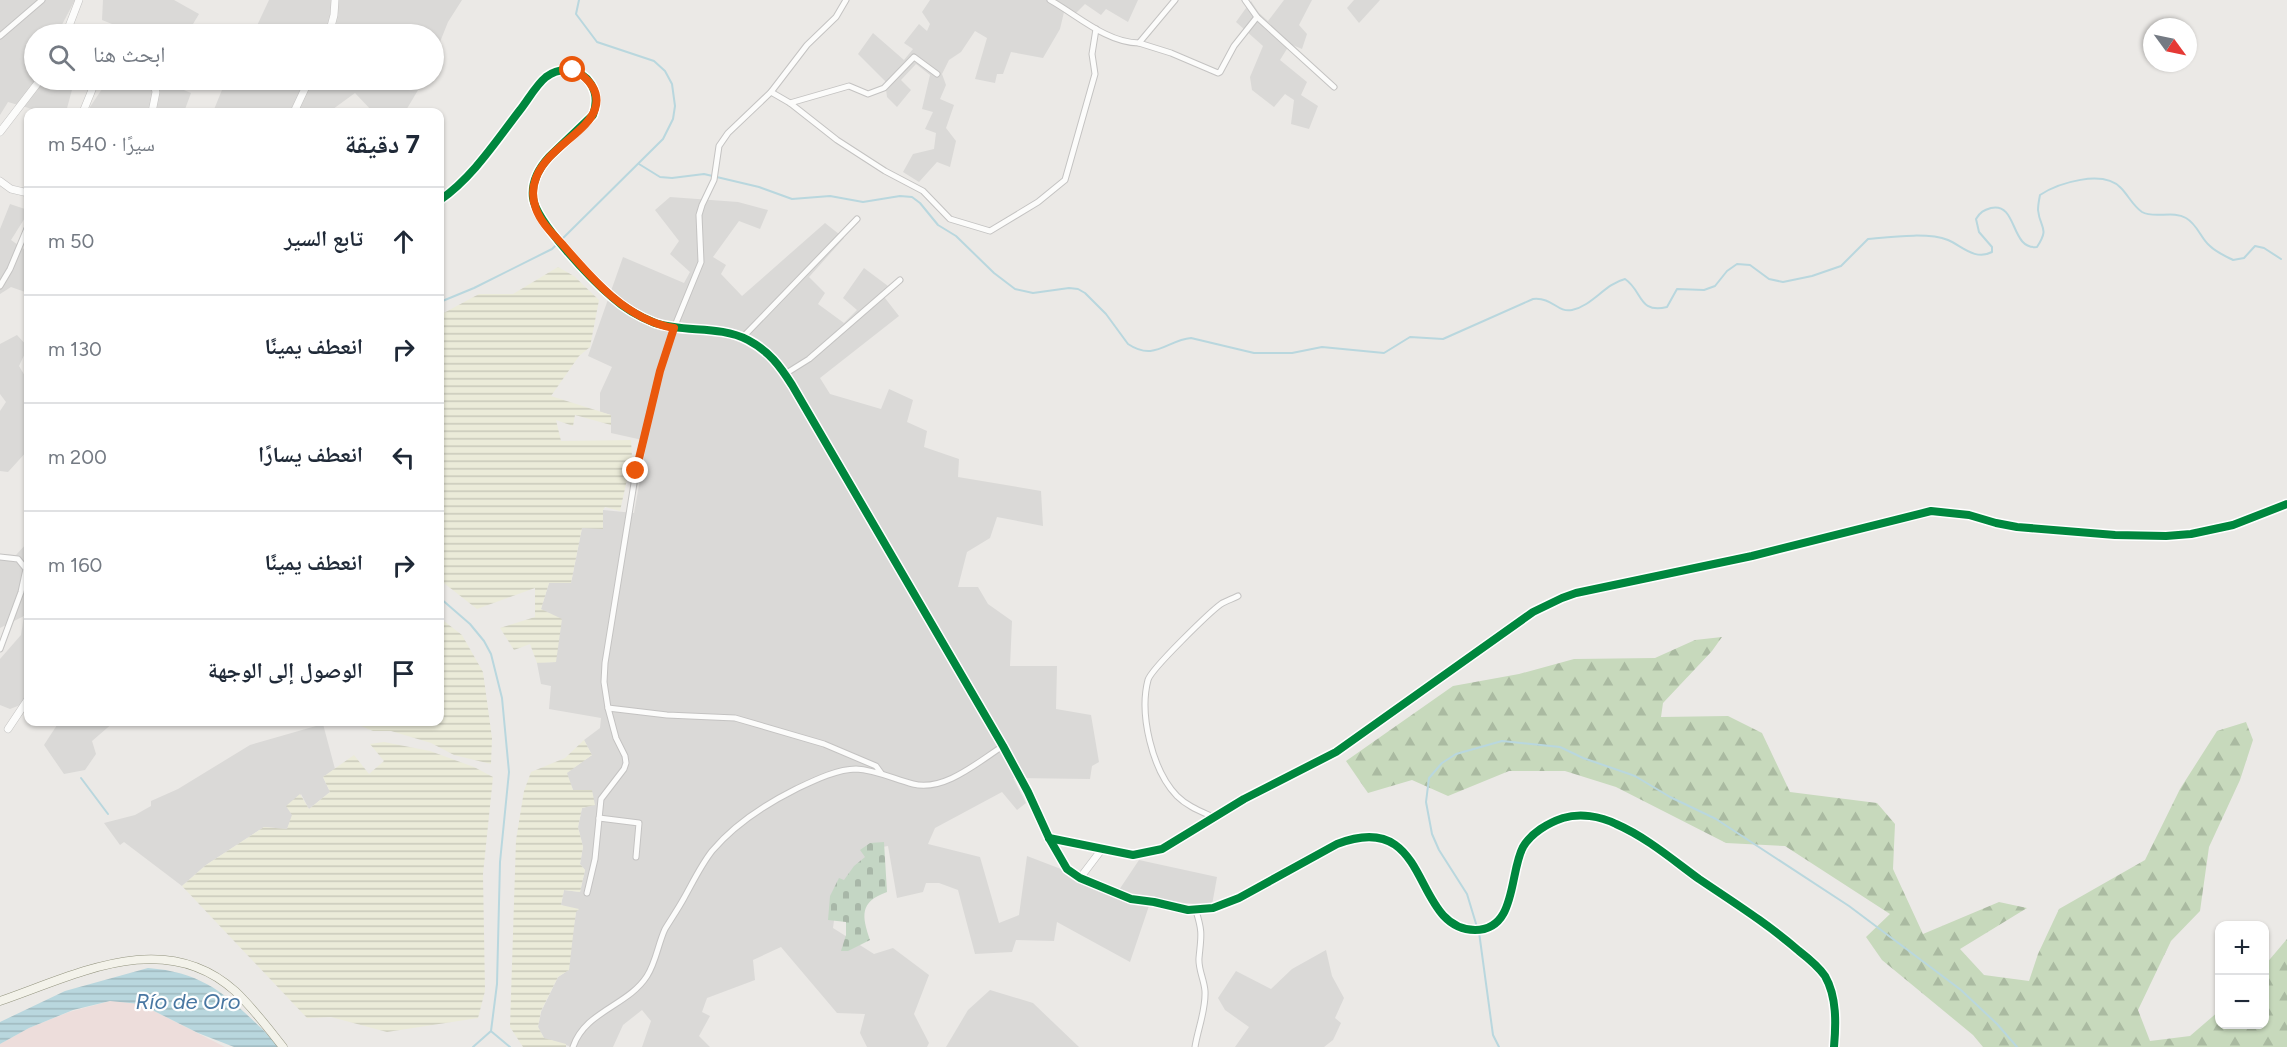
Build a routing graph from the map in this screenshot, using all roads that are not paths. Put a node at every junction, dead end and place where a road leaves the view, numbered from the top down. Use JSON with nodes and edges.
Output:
{"nodes":[{"id":1,"x":42,"y":0,"type":"edge"},
{"id":2,"x":79,"y":0,"type":"edge"},
{"id":3,"x":335,"y":0,"type":"edge"},
{"id":4,"x":846,"y":0,"type":"edge"},
{"id":5,"x":1050,"y":0,"type":"edge"},
{"id":6,"x":1174,"y":0,"type":"edge"},
{"id":7,"x":1245,"y":0,"type":"edge"},
{"id":8,"x":1257,"y":17,"type":"junction"},
{"id":9,"x":70,"y":24,"type":"edge"},
{"id":10,"x":332,"y":24,"type":"edge"},
{"id":11,"x":1096,"y":29,"type":"junction"},
{"id":12,"x":0,"y":36,"type":"edge"},
{"id":13,"x":1139,"y":43,"type":"junction"},
{"id":14,"x":937,"y":74,"type":"dead end"},
{"id":15,"x":1334,"y":87,"type":"dead end"},
{"id":16,"x":32,"y":90,"type":"edge"},
{"id":17,"x":92,"y":90,"type":"edge"},
{"id":18,"x":155,"y":90,"type":"edge"},
{"id":19,"x":304,"y":90,"type":"edge"},
{"id":20,"x":771,"y":92,"type":"junction"},
{"id":21,"x":790,"y":103,"type":"junction"},
{"id":22,"x":85,"y":108,"type":"edge"},
{"id":23,"x":153,"y":108,"type":"edge"},
{"id":24,"x":296,"y":108,"type":"edge"},
{"id":25,"x":0,"y":132,"type":"edge"},
{"id":26,"x":0,"y":181,"type":"edge"},
{"id":27,"x":24,"y":192,"type":"edge"},
{"id":28,"x":444,"y":196,"type":"edge"},
{"id":29,"x":857,"y":219,"type":"dead end"},
{"id":30,"x":24,"y":236,"type":"edge"},
{"id":31,"x":900,"y":280,"type":"dead end"},
{"id":32,"x":0,"y":286,"type":"edge"},
{"id":33,"x":674,"y":328,"type":"junction"},
{"id":34,"x":742,"y":338,"type":"junction"},
{"id":35,"x":785,"y":374,"type":"junction"},
{"id":36,"x":2287,"y":504,"type":"edge"},
{"id":37,"x":0,"y":557,"type":"edge"},
{"id":38,"x":24,"y":566,"type":"edge"},
{"id":39,"x":24,"y":578,"type":"edge"},
{"id":40,"x":1238,"y":596,"type":"dead end"},
{"id":41,"x":0,"y":649,"type":"edge"},
{"id":42,"x":24,"y":704,"type":"edge"},
{"id":43,"x":608,"y":708,"type":"junction"},
{"id":44,"x":4,"y":727,"type":"edge"},
{"id":45,"x":1002,"y":746,"type":"junction"},
{"id":46,"x":881,"y":773,"type":"junction"},
{"id":47,"x":1213,"y":817,"type":"junction"},
{"id":48,"x":599,"y":818,"type":"junction"},
{"id":49,"x":1049,"y":838,"type":"junction"},
{"id":50,"x":1101,"y":849,"type":"junction"},
{"id":51,"x":636,"y":856,"type":"dead end"},
{"id":52,"x":1080,"y":878,"type":"junction"},
{"id":53,"x":587,"y":893,"type":"dead end"},
{"id":54,"x":1196,"y":911,"type":"junction"},
{"id":55,"x":0,"y":1001,"type":"edge"},
{"id":56,"x":284,"y":1047,"type":"edge"},
{"id":57,"x":573,"y":1047,"type":"edge"},
{"id":58,"x":1195,"y":1047,"type":"edge"},
{"id":59,"x":1834,"y":1047,"type":"edge"}],
"edges":[{"from":1,"to":12,"type":"street"},
{"from":2,"to":9,"type":"street"},
{"from":3,"to":10,"type":"street"},
{"from":4,"to":20,"type":"street"},
{"from":5,"to":11,"type":"street"},
{"from":6,"to":13,"type":"street"},
{"from":7,"to":8,"type":"street"},
{"from":8,"to":13,"type":"street"},
{"from":8,"to":15,"type":"street"},
{"from":11,"to":13,"type":"street"},
{"from":11,"to":21,"type":"street"},
{"from":14,"to":21,"type":"street"},
{"from":16,"to":25,"type":"street"},
{"from":17,"to":22,"type":"street"},
{"from":18,"to":23,"type":"street"},
{"from":19,"to":24,"type":"street"},
{"from":20,"to":21,"type":"street"},
{"from":20,"to":33,"type":"street"},
{"from":26,"to":27,"type":"street"},
{"from":28,"to":33,"type":"street"},
{"from":29,"to":34,"type":"street"},
{"from":30,"to":32,"type":"street"},
{"from":31,"to":35,"type":"street"},
{"from":33,"to":34,"type":"street"},
{"from":33,"to":43,"type":"street"},
{"from":34,"to":35,"type":"street"},
{"from":35,"to":45,"type":"street"},
{"from":36,"to":47,"type":"street"},
{"from":37,"to":38,"type":"street"},
{"from":39,"to":41,"type":"street"},
{"from":40,"to":47,"type":"street"},
{"from":42,"to":44,"type":"street"},
{"from":43,"to":46,"type":"street"},
{"from":43,"to":48,"type":"street"},
{"from":45,"to":46,"type":"street"},
{"from":45,"to":49,"type":"street"},
{"from":46,"to":57,"type":"street"},
{"from":47,"to":50,"type":"street"},
{"from":48,"to":51,"type":"street"},
{"from":48,"to":53,"type":"street"},
{"from":49,"to":50,"type":"street"},
{"from":49,"to":52,"type":"street"},
{"from":50,"to":52,"type":"street"},
{"from":52,"to":54,"type":"street"},
{"from":54,"to":58,"type":"street"},
{"from":54,"to":59,"type":"street"},
{"from":55,"to":56,"type":"main road"}]}
